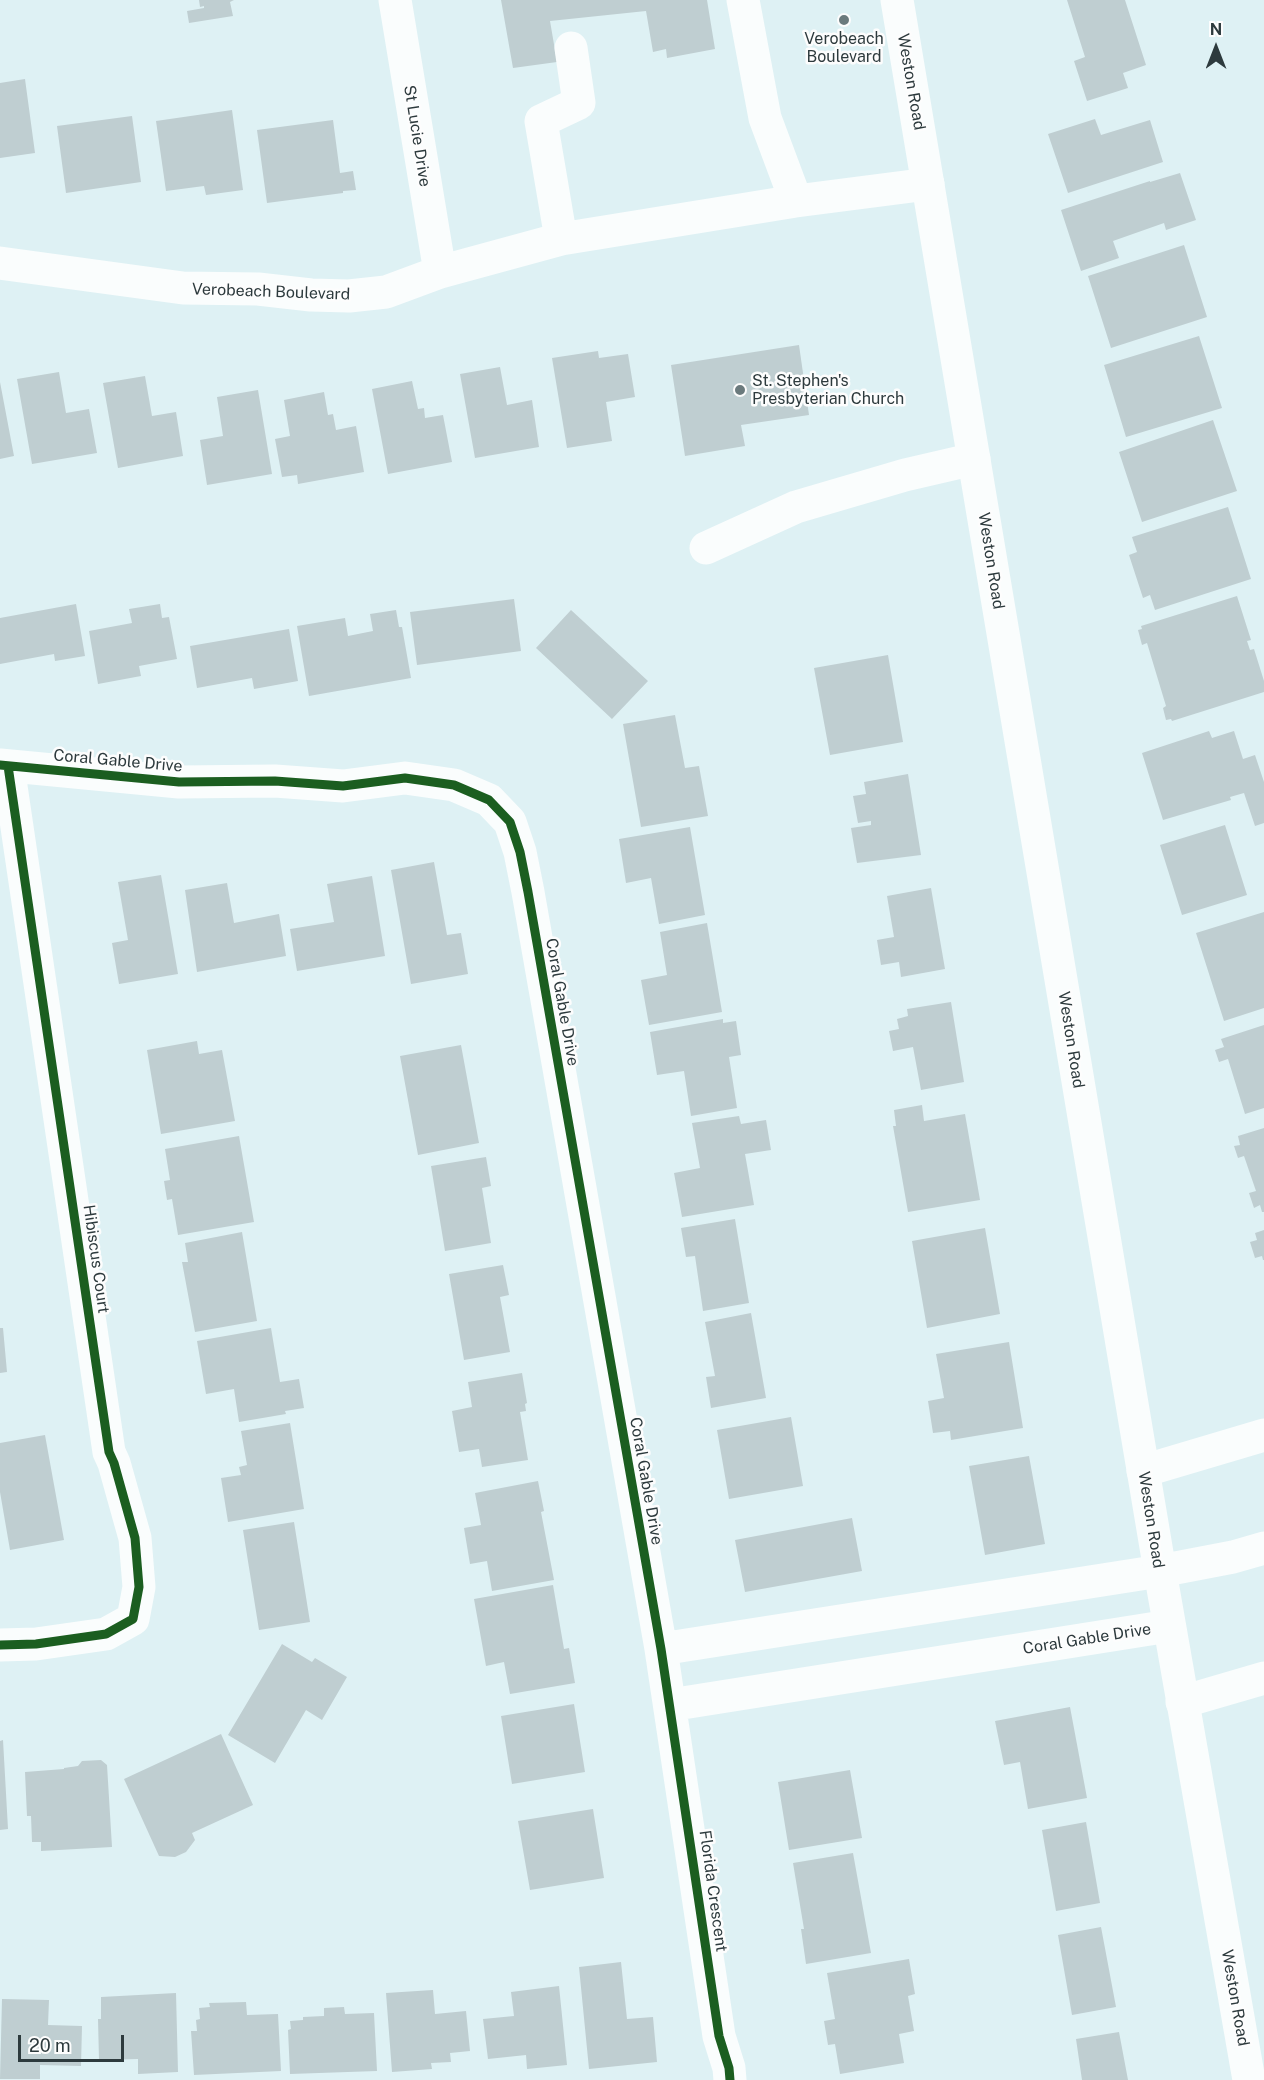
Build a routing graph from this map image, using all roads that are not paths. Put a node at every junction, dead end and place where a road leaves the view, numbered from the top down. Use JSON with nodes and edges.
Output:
{"nodes":[{"id":1,"x":395,"y":0,"type":"edge"},
{"id":2,"x":743,"y":0,"type":"edge"},
{"id":3,"x":897,"y":0,"type":"edge"},
{"id":4,"x":571,"y":48,"type":"dead end"},
{"id":5,"x":928,"y":184,"type":"junction"},
{"id":6,"x":796,"y":201,"type":"junction"},
{"id":7,"x":561,"y":239,"type":"junction"},
{"id":8,"x":0,"y":263,"type":"edge"},
{"id":9,"x":440,"y":272,"type":"junction"},
{"id":10,"x":974,"y":459,"type":"junction"},
{"id":11,"x":706,"y":548,"type":"dead end"},
{"id":12,"x":4,"y":765,"type":"edge"},
{"id":13,"x":1264,"y":1435,"type":"edge"},
{"id":14,"x":1143,"y":1471,"type":"junction"},
{"id":15,"x":1264,"y":1548,"type":"edge"},
{"id":16,"x":1160,"y":1571,"type":"junction"},
{"id":17,"x":1169,"y":1626,"type":"junction"},
{"id":18,"x":0,"y":1645,"type":"edge"},
{"id":19,"x":661,"y":1649,"type":"junction"},
{"id":20,"x":1264,"y":1678,"type":"edge"},
{"id":21,"x":1182,"y":1702,"type":"junction"},
{"id":22,"x":670,"y":1705,"type":"junction"},
{"id":23,"x":730,"y":2080,"type":"edge"},
{"id":24,"x":1249,"y":2080,"type":"edge"}],
"edges":[{"from":1,"to":9,"type":"street","name":"St Lucie Drive"},
{"from":2,"to":6,"type":"street"},
{"from":3,"to":5,"type":"street","name":"Weston Road"},
{"from":4,"to":7,"type":"street"},
{"from":5,"to":6,"type":"street","name":"Verobeach Boulevard"},
{"from":5,"to":10,"type":"street","name":"Weston Road"},
{"from":6,"to":7,"type":"street","name":"Verobeach Boulevard"},
{"from":7,"to":9,"type":"street","name":"Verobeach Boulevard"},
{"from":8,"to":9,"type":"street","name":"Verobeach Boulevard"},
{"from":10,"to":11,"type":"street"},
{"from":10,"to":14,"type":"street","name":"Weston Road"},
{"from":12,"to":18,"type":"street","name":"Hibiscus Court"},
{"from":12,"to":19,"type":"street","name":"Coral Gable Drive"},
{"from":13,"to":14,"type":"street"},
{"from":14,"to":16,"type":"street","name":"Weston Road"},
{"from":15,"to":16,"type":"street"},
{"from":16,"to":17,"type":"street","name":"Weston Road"},
{"from":16,"to":19,"type":"street"},
{"from":17,"to":21,"type":"street","name":"Weston Road"},
{"from":17,"to":22,"type":"street","name":"Coral Gable Drive"},
{"from":19,"to":22,"type":"street","name":"Coral Gable Drive"},
{"from":20,"to":21,"type":"street"},
{"from":21,"to":24,"type":"street","name":"Weston Road"},
{"from":22,"to":23,"type":"street","name":"Florida Crescent"}]}
